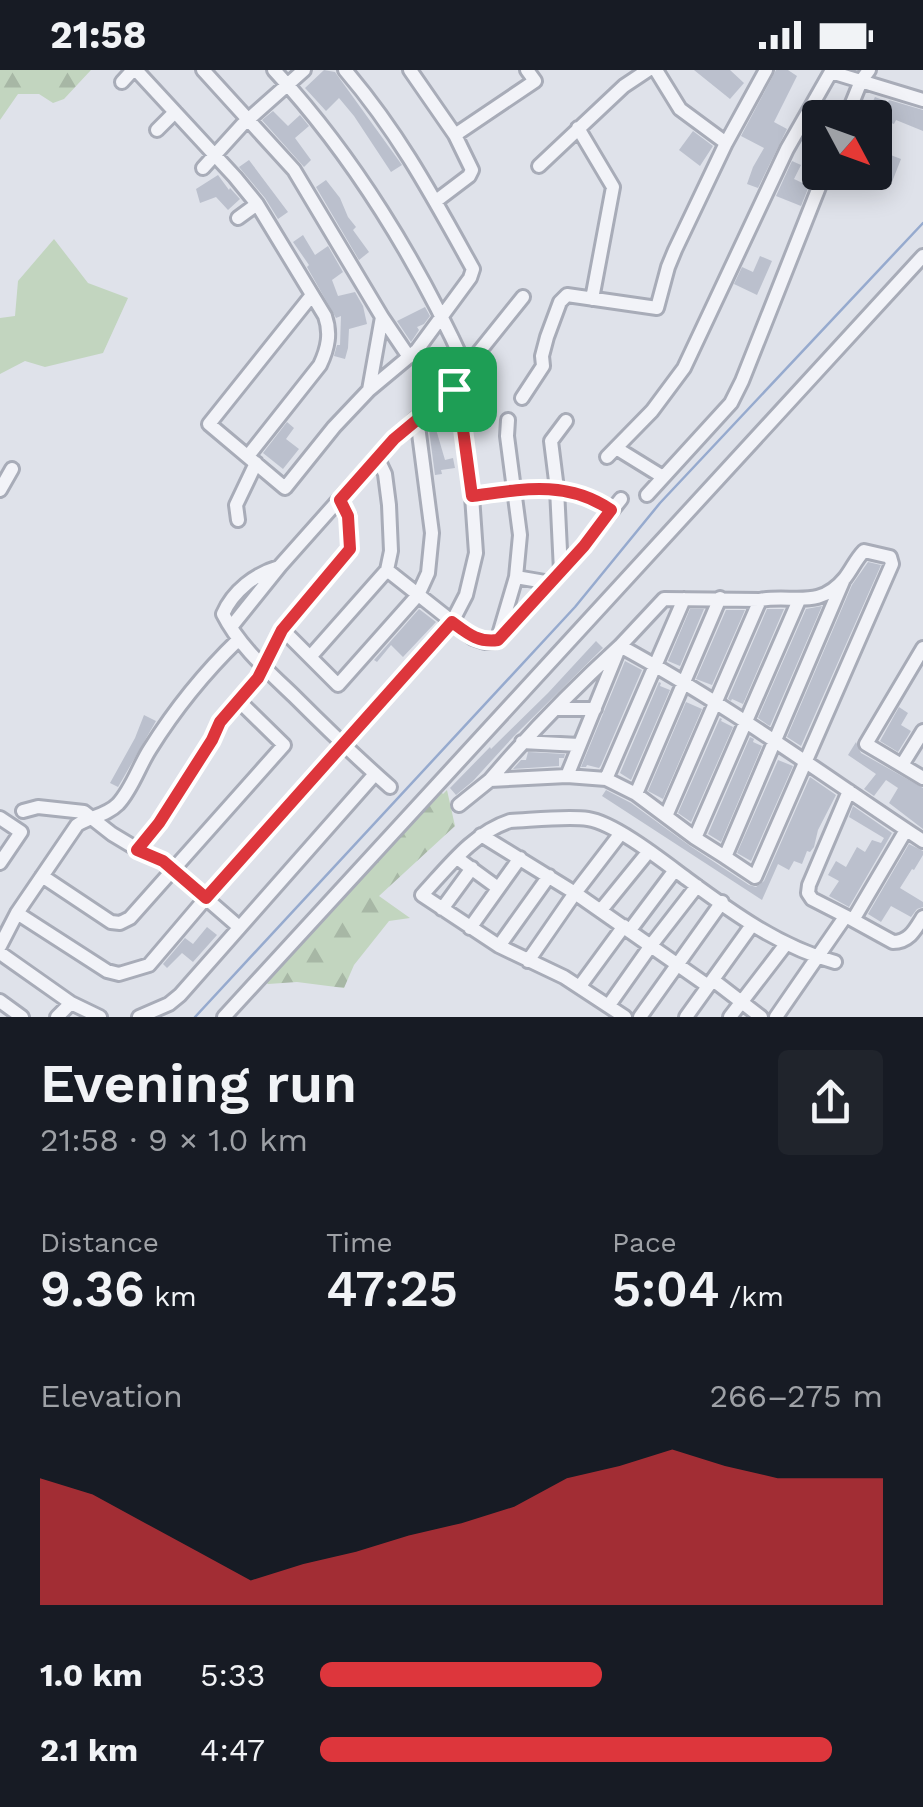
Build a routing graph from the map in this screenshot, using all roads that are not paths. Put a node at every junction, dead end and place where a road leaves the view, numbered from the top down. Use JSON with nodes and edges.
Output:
{"nodes":[{"id":1,"x":135,"y":70,"type":"edge"},
{"id":2,"x":203,"y":70,"type":"edge"},
{"id":3,"x":274,"y":70,"type":"edge"},
{"id":4,"x":304,"y":70,"type":"edge"},
{"id":5,"x":345,"y":70,"type":"edge"},
{"id":6,"x":410,"y":70,"type":"edge"},
{"id":7,"x":527,"y":70,"type":"edge"},
{"id":8,"x":648,"y":70,"type":"edge"},
{"id":9,"x":656,"y":70,"type":"edge"},
{"id":10,"x":746,"y":70,"type":"edge"},
{"id":11,"x":831,"y":71,"type":"edge"},
{"id":12,"x":763,"y":75,"type":"edge"},
{"id":13,"x":865,"y":76,"type":"edge"},
{"id":14,"x":122,"y":82,"type":"dead end"},
{"id":15,"x":288,"y":85,"type":"junction"},
{"id":16,"x":854,"y":100,"type":"edge"},
{"id":17,"x":923,"y":100,"type":"edge"},
{"id":18,"x":175,"y":112,"type":"junction"},
{"id":19,"x":249,"y":119,"type":"junction"},
{"id":20,"x":578,"y":128,"type":"junction"},
{"id":21,"x":157,"y":130,"type":"dead end"},
{"id":22,"x":455,"y":134,"type":"junction"},
{"id":23,"x":726,"y":143,"type":"junction"},
{"id":24,"x":216,"y":156,"type":"junction"},
{"id":25,"x":540,"y":166,"type":"dead end"},
{"id":26,"x":203,"y":168,"type":"dead end"},
{"id":27,"x":818,"y":190,"type":"edge"},
{"id":28,"x":436,"y":201,"type":"junction"},
{"id":29,"x":256,"y":204,"type":"junction"},
{"id":30,"x":238,"y":218,"type":"dead end"},
{"id":31,"x":923,"y":256,"type":"edge"},
{"id":32,"x":312,"y":295,"type":"junction"},
{"id":33,"x":523,"y":297,"type":"dead end"},
{"id":34,"x":592,"y":300,"type":"junction"},
{"id":35,"x":382,"y":317,"type":"junction"},
{"id":36,"x":442,"y":317,"type":"junction"},
{"id":37,"x":409,"y":357,"type":"junction"},
{"id":38,"x":466,"y":368,"type":"junction"},
{"id":39,"x":454,"y":389,"type":"junction"},
{"id":40,"x":369,"y":390,"type":"junction"},
{"id":41,"x":522,"y":398,"type":"dead end"},
{"id":42,"x":417,"y":418,"type":"junction"},
{"id":43,"x":508,"y":420,"type":"dead end"},
{"id":44,"x":566,"y":421,"type":"dead end"},
{"id":45,"x":377,"y":457,"type":"junction"},
{"id":46,"x":252,"y":460,"type":"junction"},
{"id":47,"x":12,"y":470,"type":"dead end"},
{"id":48,"x":663,"y":477,"type":"junction"},
{"id":49,"x":558,"y":489,"type":"junction"},
{"id":50,"x":0,"y":490,"type":"edge"},
{"id":51,"x":515,"y":490,"type":"junction"},
{"id":52,"x":648,"y":495,"type":"dead end"},
{"id":53,"x":472,"y":496,"type":"junction"},
{"id":54,"x":621,"y":499,"type":"dead end"},
{"id":55,"x":340,"y":500,"type":"junction"},
{"id":56,"x":611,"y":510,"type":"junction"},
{"id":57,"x":238,"y":520,"type":"dead end"},
{"id":58,"x":386,"y":570,"type":"junction"},
{"id":59,"x":561,"y":571,"type":"junction"},
{"id":60,"x":516,"y":577,"type":"junction"},
{"id":61,"x":844,"y":579,"type":"junction"},
{"id":62,"x":551,"y":583,"type":"junction"},
{"id":63,"x":418,"y":596,"type":"junction"},
{"id":64,"x":720,"y":598,"type":"junction"},
{"id":65,"x":684,"y":599,"type":"junction"},
{"id":66,"x":760,"y":600,"type":"junction"},
{"id":67,"x":799,"y":600,"type":"junction"},
{"id":68,"x":452,"y":622,"type":"junction"},
{"id":69,"x":282,"y":630,"type":"junction"},
{"id":70,"x":235,"y":633,"type":"junction"},
{"id":71,"x":498,"y":640,"type":"junction"},
{"id":72,"x":620,"y":646,"type":"junction"},
{"id":73,"x":923,"y":648,"type":"edge"},
{"id":74,"x":310,"y":657,"type":"junction"},
{"id":75,"x":654,"y":665,"type":"junction"},
{"id":76,"x":264,"y":668,"type":"junction"},
{"id":77,"x":683,"y":683,"type":"junction"},
{"id":78,"x":238,"y":700,"type":"junction"},
{"id":79,"x":715,"y":704,"type":"junction"},
{"id":80,"x":556,"y":708,"type":"junction"},
{"id":81,"x":596,"y":709,"type":"junction"},
{"id":82,"x":744,"y":722,"type":"junction"},
{"id":83,"x":923,"y":731,"type":"edge"},
{"id":84,"x":522,"y":742,"type":"junction"},
{"id":85,"x":775,"y":742,"type":"junction"},
{"id":86,"x":343,"y":744,"type":"junction"},
{"id":87,"x":580,"y":745,"type":"junction"},
{"id":88,"x":805,"y":761,"type":"junction"},
{"id":89,"x":902,"y":765,"type":"junction"},
{"id":90,"x":375,"y":774,"type":"junction"},
{"id":91,"x":567,"y":776,"type":"junction"},
{"id":92,"x":923,"y":778,"type":"edge"},
{"id":93,"x":606,"y":779,"type":"junction"},
{"id":94,"x":490,"y":780,"type":"junction"},
{"id":95,"x":390,"y":787,"type":"dead end"},
{"id":96,"x":849,"y":791,"type":"junction"},
{"id":97,"x":636,"y":794,"type":"junction"},
{"id":98,"x":459,"y":805,"type":"dead end"},
{"id":99,"x":23,"y":811,"type":"dead end"},
{"id":100,"x":666,"y":816,"type":"junction"},
{"id":101,"x":0,"y":818,"type":"edge"},
{"id":102,"x":93,"y":818,"type":"junction"},
{"id":103,"x":906,"y":830,"type":"junction"},
{"id":104,"x":621,"y":833,"type":"junction"},
{"id":105,"x":481,"y":835,"type":"junction"},
{"id":106,"x":695,"y":838,"type":"junction"},
{"id":107,"x":923,"y":841,"type":"edge"},
{"id":108,"x":137,"y":850,"type":"junction"},
{"id":109,"x":649,"y":850,"type":"junction"},
{"id":110,"x":457,"y":858,"type":"junction"},
{"id":111,"x":520,"y":858,"type":"junction"},
{"id":112,"x":725,"y":858,"type":"junction"},
{"id":113,"x":0,"y":863,"type":"edge"},
{"id":114,"x":472,"y":868,"type":"junction"},
{"id":115,"x":174,"y":869,"type":"junction"},
{"id":116,"x":675,"y":870,"type":"junction"},
{"id":117,"x":42,"y":876,"type":"junction"},
{"id":118,"x":549,"y":876,"type":"junction"},
{"id":119,"x":697,"y":886,"type":"junction"},
{"id":120,"x":498,"y":888,"type":"junction"},
{"id":121,"x":575,"y":893,"type":"junction"},
{"id":122,"x":206,"y":898,"type":"junction"},
{"id":123,"x":722,"y":902,"type":"junction"},
{"id":124,"x":442,"y":909,"type":"junction"},
{"id":125,"x":601,"y":910,"type":"junction"},
{"id":126,"x":18,"y":913,"type":"junction"},
{"id":127,"x":923,"y":918,"type":"edge"},
{"id":128,"x":849,"y":919,"type":"junction"},
{"id":129,"x":752,"y":926,"type":"junction"},
{"id":130,"x":238,"y":927,"type":"junction"},
{"id":131,"x":470,"y":928,"type":"junction"},
{"id":132,"x":627,"y":928,"type":"junction"},
{"id":133,"x":652,"y":944,"type":"junction"},
{"id":134,"x":786,"y":944,"type":"junction"},
{"id":135,"x":499,"y":946,"type":"junction"},
{"id":136,"x":0,"y":949,"type":"edge"},
{"id":137,"x":818,"y":958,"type":"junction"},
{"id":138,"x":528,"y":960,"type":"junction"},
{"id":139,"x":836,"y":962,"type":"dead end"},
{"id":140,"x":678,"y":963,"type":"junction"},
{"id":141,"x":710,"y":983,"type":"junction"},
{"id":142,"x":580,"y":986,"type":"junction"},
{"id":143,"x":741,"y":1001,"type":"junction"},
{"id":144,"x":71,"y":1003,"type":"junction"},
{"id":145,"x":1,"y":1005,"type":"edge"},
{"id":146,"x":609,"y":1005,"type":"junction"},
{"id":147,"x":22,"y":1017,"type":"edge"},
{"id":148,"x":57,"y":1017,"type":"edge"},
{"id":149,"x":100,"y":1017,"type":"edge"},
{"id":150,"x":140,"y":1017,"type":"edge"},
{"id":151,"x":224,"y":1017,"type":"edge"},
{"id":152,"x":625,"y":1017,"type":"edge"},
{"id":153,"x":640,"y":1017,"type":"edge"},
{"id":154,"x":686,"y":1017,"type":"edge"},
{"id":155,"x":730,"y":1017,"type":"edge"},
{"id":156,"x":761,"y":1017,"type":"edge"},
{"id":157,"x":776,"y":1017,"type":"edge"}],
"edges":[{"from":1,"to":14,"type":"street"},
{"from":1,"to":18,"type":"street"},
{"from":2,"to":19,"type":"street"},
{"from":3,"to":15,"type":"street"},
{"from":4,"to":15,"type":"street"},
{"from":5,"to":28,"type":"street"},
{"from":6,"to":22,"type":"street"},
{"from":7,"to":22,"type":"street"},
{"from":8,"to":20,"type":"street"},
{"from":9,"to":23,"type":"street"},
{"from":10,"to":12,"type":"street"},
{"from":11,"to":13,"type":"street"},
{"from":11,"to":48,"type":"street"},
{"from":12,"to":23,"type":"street"},
{"from":13,"to":16,"type":"street"},
{"from":13,"to":17,"type":"street"},
{"from":15,"to":19,"type":"street"},
{"from":15,"to":36,"type":"street"},
{"from":18,"to":21,"type":"street"},
{"from":18,"to":24,"type":"street"},
{"from":19,"to":24,"type":"street"},
{"from":19,"to":35,"type":"street"},
{"from":20,"to":25,"type":"street"},
{"from":20,"to":34,"type":"street"},
{"from":22,"to":28,"type":"street"},
{"from":23,"to":34,"type":"street"},
{"from":24,"to":26,"type":"street"},
{"from":24,"to":29,"type":"street"},
{"from":27,"to":48,"type":"street"},
{"from":28,"to":36,"type":"street"},
{"from":29,"to":30,"type":"street"},
{"from":29,"to":32,"type":"street"},
{"from":31,"to":151,"type":"street"},
{"from":32,"to":46,"type":"street"},
{"from":32,"to":46,"type":"street"},
{"from":33,"to":38,"type":"street"},
{"from":34,"to":41,"type":"street"},
{"from":35,"to":37,"type":"street"},
{"from":35,"to":40,"type":"street"},
{"from":36,"to":37,"type":"street"},
{"from":36,"to":38,"type":"street"},
{"from":37,"to":40,"type":"street"},
{"from":38,"to":39,"type":"street"},
{"from":39,"to":42,"type":"street"},
{"from":39,"to":53,"type":"street"},
{"from":40,"to":46,"type":"street"},
{"from":42,"to":45,"type":"street"},
{"from":42,"to":63,"type":"street"},
{"from":43,"to":51,"type":"street"},
{"from":44,"to":49,"type":"street"},
{"from":45,"to":55,"type":"street"},
{"from":45,"to":58,"type":"street"},
{"from":46,"to":57,"type":"street"},
{"from":47,"to":50,"type":"street"},
{"from":48,"to":52,"type":"street"},
{"from":49,"to":51,"type":"street"},
{"from":49,"to":56,"type":"street"},
{"from":49,"to":59,"type":"street"},
{"from":51,"to":53,"type":"street"},
{"from":51,"to":60,"type":"street"},
{"from":53,"to":68,"type":"street"},
{"from":54,"to":56,"type":"street"},
{"from":55,"to":69,"type":"street"},
{"from":55,"to":70,"type":"street"},
{"from":56,"to":59,"type":"street"},
{"from":58,"to":63,"type":"street"},
{"from":58,"to":74,"type":"street"},
{"from":59,"to":62,"type":"street"},
{"from":60,"to":62,"type":"street"},
{"from":60,"to":71,"type":"street"},
{"from":61,"to":67,"type":"street"},
{"from":61,"to":85,"type":"street"},
{"from":61,"to":88,"type":"street"},
{"from":62,"to":71,"type":"street"},
{"from":63,"to":68,"type":"street"},
{"from":63,"to":74,"type":"street"},
{"from":64,"to":65,"type":"street"},
{"from":64,"to":66,"type":"street"},
{"from":64,"to":77,"type":"street"},
{"from":65,"to":72,"type":"street"},
{"from":65,"to":75,"type":"street"},
{"from":66,"to":67,"type":"street"},
{"from":66,"to":79,"type":"street"},
{"from":67,"to":82,"type":"street"},
{"from":68,"to":71,"type":"street"},
{"from":68,"to":86,"type":"street"},
{"from":69,"to":74,"type":"street"},
{"from":69,"to":76,"type":"street"},
{"from":70,"to":76,"type":"street"},
{"from":70,"to":102,"type":"street"},
{"from":72,"to":75,"type":"street"},
{"from":72,"to":80,"type":"street"},
{"from":72,"to":81,"type":"street"},
{"from":73,"to":89,"type":"street"},
{"from":75,"to":77,"type":"street"},
{"from":75,"to":93,"type":"street"},
{"from":76,"to":78,"type":"street"},
{"from":76,"to":86,"type":"street"},
{"from":77,"to":79,"type":"street"},
{"from":77,"to":97,"type":"street"},
{"from":78,"to":108,"type":"street"},
{"from":78,"to":115,"type":"street"},
{"from":79,"to":82,"type":"street"},
{"from":79,"to":100,"type":"street"},
{"from":80,"to":81,"type":"street"},
{"from":80,"to":84,"type":"street"},
{"from":81,"to":87,"type":"street"},
{"from":82,"to":85,"type":"street"},
{"from":82,"to":106,"type":"street"},
{"from":83,"to":89,"type":"street"},
{"from":84,"to":87,"type":"street"},
{"from":84,"to":94,"type":"street"},
{"from":85,"to":88,"type":"street"},
{"from":85,"to":112,"type":"street"},
{"from":86,"to":90,"type":"street"},
{"from":86,"to":122,"type":"street"},
{"from":87,"to":91,"type":"street"},
{"from":88,"to":96,"type":"street"},
{"from":88,"to":112,"type":"street"},
{"from":89,"to":92,"type":"street"},
{"from":90,"to":95,"type":"street"},
{"from":90,"to":130,"type":"street"},
{"from":91,"to":93,"type":"street"},
{"from":91,"to":94,"type":"street"},
{"from":93,"to":97,"type":"street"},
{"from":94,"to":98,"type":"street"},
{"from":96,"to":103,"type":"street"},
{"from":96,"to":128,"type":"street"},
{"from":97,"to":100,"type":"street"},
{"from":99,"to":102,"type":"street"},
{"from":100,"to":106,"type":"street"},
{"from":101,"to":113,"type":"street"},
{"from":102,"to":108,"type":"street"},
{"from":102,"to":117,"type":"street"},
{"from":103,"to":107,"type":"street"},
{"from":103,"to":128,"type":"street"},
{"from":104,"to":105,"type":"street"},
{"from":104,"to":109,"type":"street"},
{"from":104,"to":121,"type":"street"},
{"from":105,"to":110,"type":"street"},
{"from":105,"to":111,"type":"street"},
{"from":106,"to":112,"type":"street"},
{"from":108,"to":115,"type":"street"},
{"from":109,"to":116,"type":"street"},
{"from":109,"to":125,"type":"street"},
{"from":110,"to":114,"type":"street"},
{"from":110,"to":124,"type":"street"},
{"from":111,"to":118,"type":"street"},
{"from":111,"to":120,"type":"street"},
{"from":114,"to":120,"type":"street"},
{"from":114,"to":124,"type":"street"},
{"from":115,"to":117,"type":"street"},
{"from":115,"to":122,"type":"street"},
{"from":116,"to":119,"type":"street"},
{"from":116,"to":132,"type":"street"},
{"from":117,"to":126,"type":"street"},
{"from":118,"to":121,"type":"street"},
{"from":118,"to":135,"type":"street"},
{"from":119,"to":123,"type":"street"},
{"from":119,"to":133,"type":"street"},
{"from":120,"to":131,"type":"street"},
{"from":121,"to":125,"type":"street"},
{"from":121,"to":138,"type":"street"},
{"from":122,"to":126,"type":"street"},
{"from":122,"to":130,"type":"street"},
{"from":123,"to":129,"type":"street"},
{"from":123,"to":140,"type":"street"},
{"from":124,"to":131,"type":"street"},
{"from":125,"to":132,"type":"street"},
{"from":126,"to":136,"type":"street"},
{"from":127,"to":128,"type":"street"},
{"from":128,"to":137,"type":"street"},
{"from":129,"to":134,"type":"street"},
{"from":129,"to":141,"type":"street"},
{"from":130,"to":150,"type":"street"},
{"from":131,"to":135,"type":"street"},
{"from":132,"to":133,"type":"street"},
{"from":132,"to":142,"type":"street"},
{"from":133,"to":140,"type":"street"},
{"from":133,"to":146,"type":"street"},
{"from":134,"to":137,"type":"street"},
{"from":134,"to":143,"type":"street"},
{"from":135,"to":138,"type":"street"},
{"from":136,"to":144,"type":"street"},
{"from":137,"to":139,"type":"street"},
{"from":137,"to":157,"type":"street"},
{"from":138,"to":142,"type":"street"},
{"from":140,"to":141,"type":"street"},
{"from":140,"to":153,"type":"street"},
{"from":141,"to":143,"type":"street"},
{"from":141,"to":154,"type":"street"},
{"from":142,"to":146,"type":"street"},
{"from":143,"to":155,"type":"street"},
{"from":143,"to":156,"type":"street"},
{"from":144,"to":148,"type":"street"},
{"from":144,"to":149,"type":"street"},
{"from":145,"to":147,"type":"street"},
{"from":146,"to":152,"type":"street"}]}
